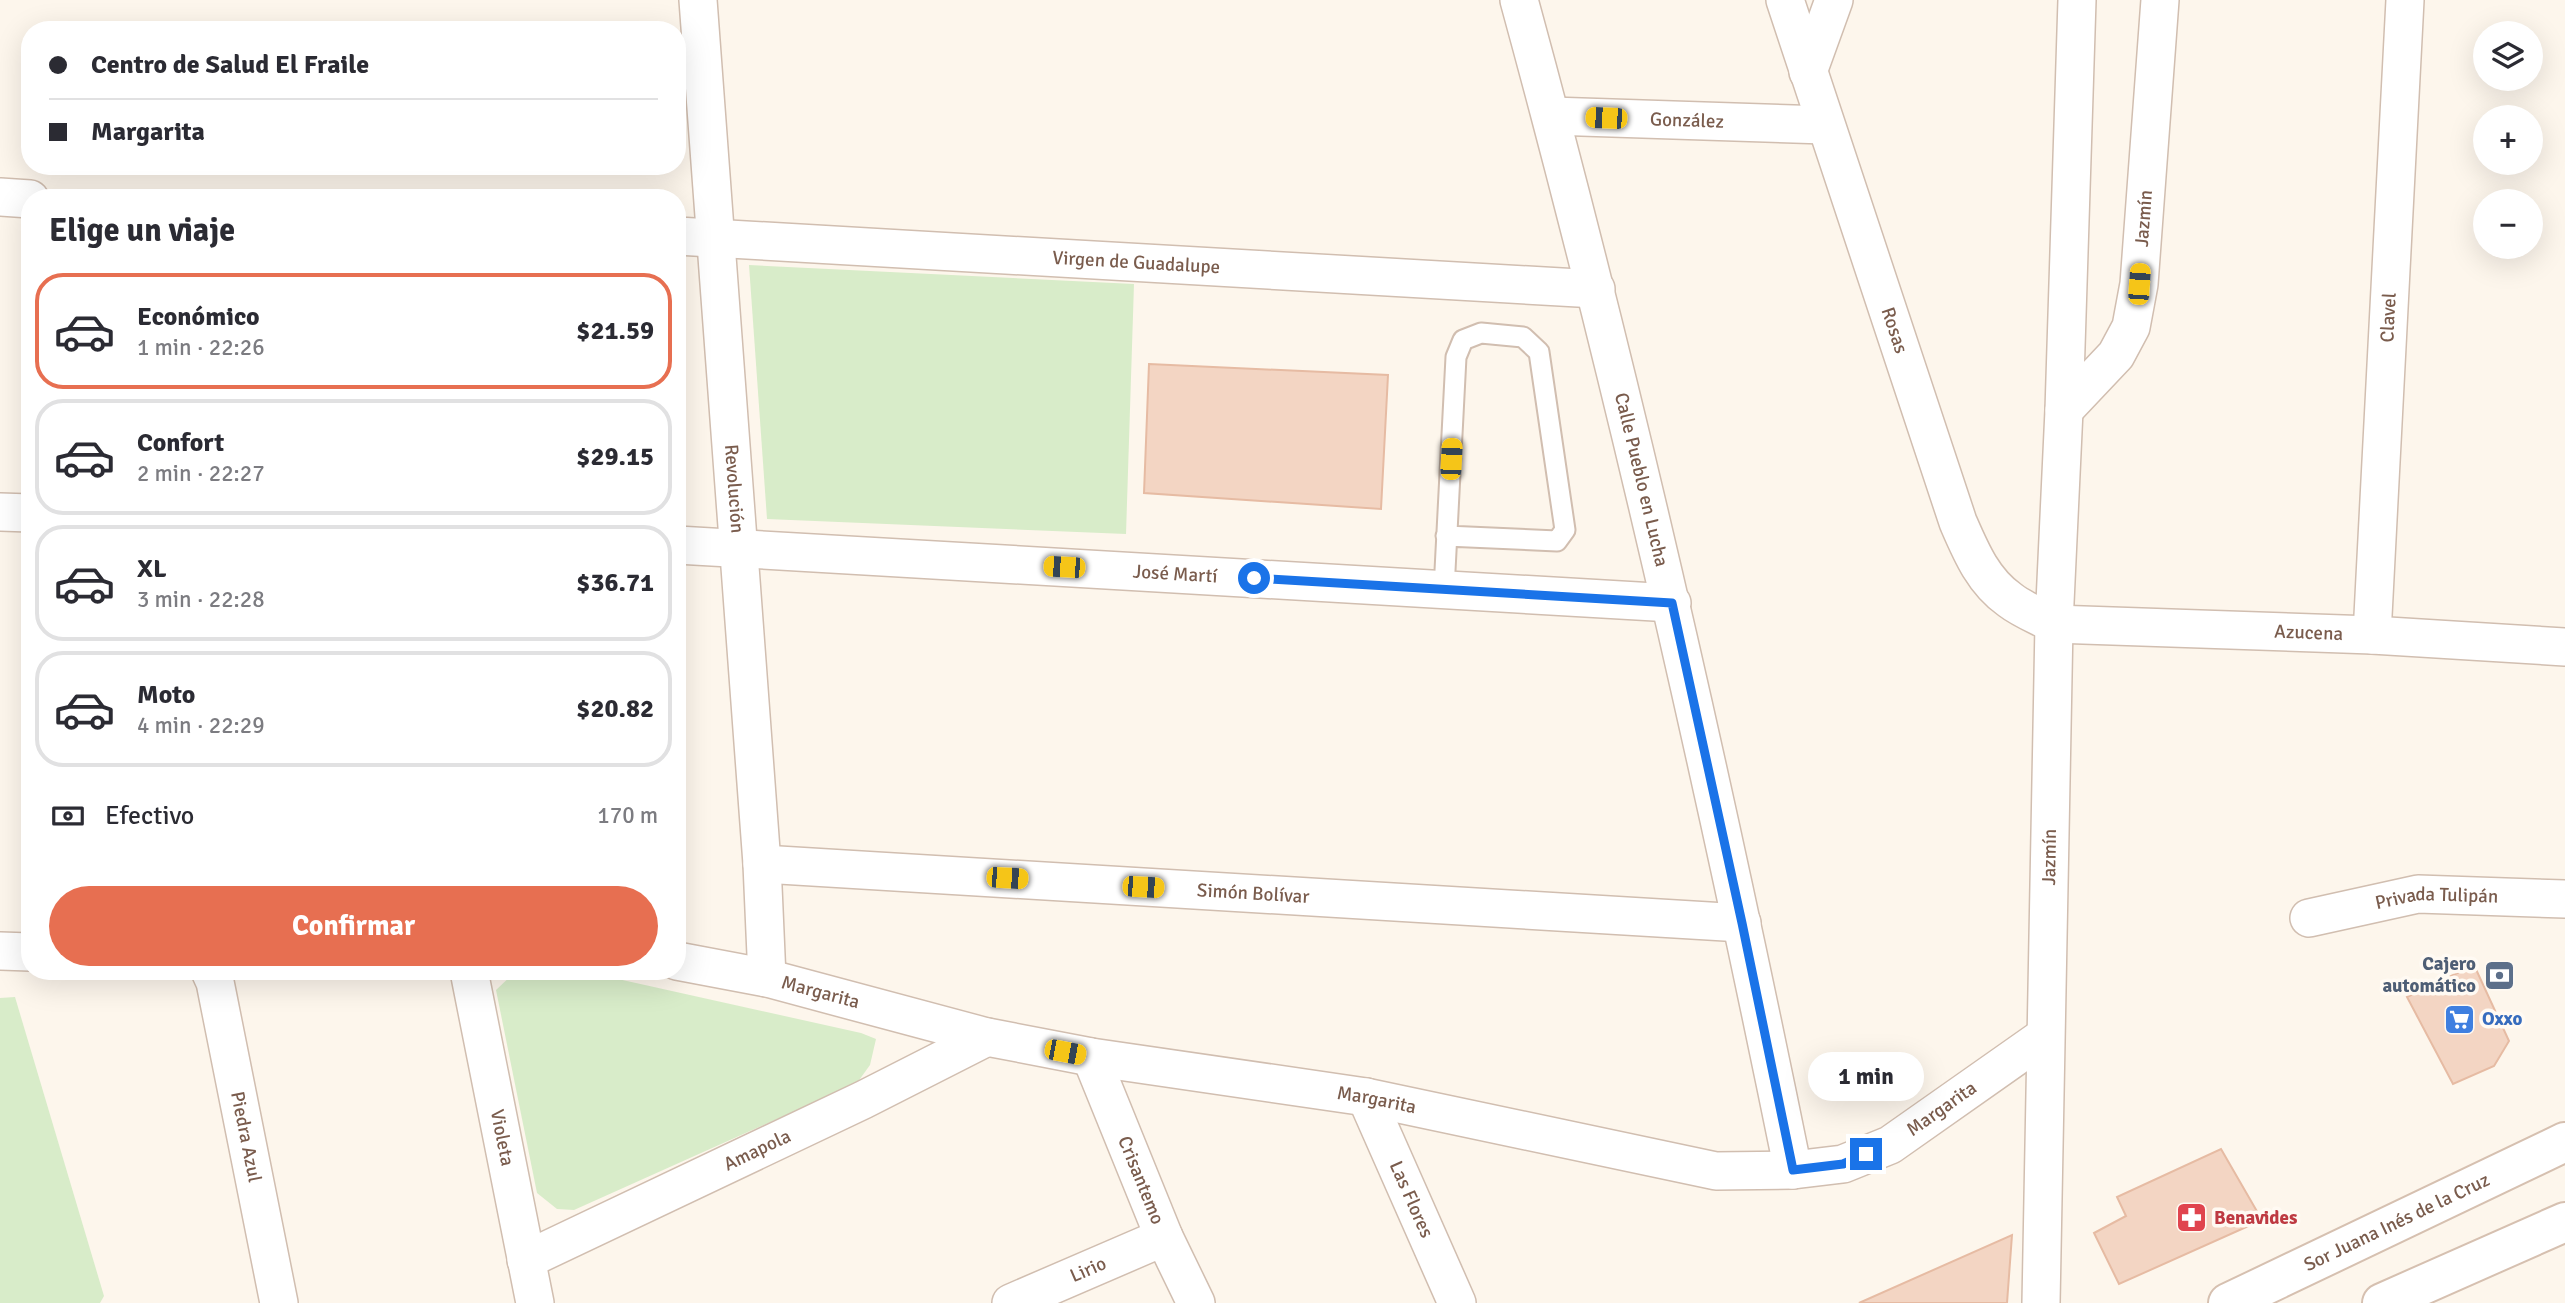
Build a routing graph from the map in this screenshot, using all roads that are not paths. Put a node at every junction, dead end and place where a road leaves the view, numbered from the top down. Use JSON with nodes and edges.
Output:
{"nodes":[{"id":1,"x":698,"y":0,"type":"edge"},
{"id":2,"x":1519,"y":0,"type":"edge"},
{"id":3,"x":1784,"y":0,"type":"edge"},
{"id":4,"x":1834,"y":0,"type":"edge"},
{"id":5,"x":2077,"y":0,"type":"edge"},
{"id":6,"x":2160,"y":0,"type":"edge"},
{"id":7,"x":2405,"y":0,"type":"edge"},
{"id":8,"x":1808,"y":72,"type":"junction"},
{"id":9,"x":1551,"y":116,"type":"junction"},
{"id":10,"x":1825,"y":125,"type":"junction"},
{"id":11,"x":0,"y":197,"type":"edge"},
{"id":12,"x":21,"y":198,"type":"edge"},
{"id":13,"x":686,"y":236,"type":"edge"},
{"id":14,"x":716,"y":238,"type":"junction"},
{"id":15,"x":1596,"y":289,"type":"junction"},
{"id":16,"x":2064,"y":410,"type":"junction"},
{"id":17,"x":0,"y":512,"type":"edge"},
{"id":18,"x":21,"y":513,"type":"edge"},
{"id":19,"x":1446,"y":536,"type":"junction"},
{"id":20,"x":686,"y":545,"type":"edge"},
{"id":21,"x":739,"y":548,"type":"junction"},
{"id":22,"x":1444,"y":590,"type":"junction"},
{"id":23,"x":1672,"y":603,"type":"junction"},
{"id":24,"x":2054,"y":624,"type":"junction"},
{"id":25,"x":2372,"y":635,"type":"junction"},
{"id":26,"x":2565,"y":647,"type":"edge"},
{"id":27,"x":762,"y":864,"type":"junction"},
{"id":28,"x":2565,"y":899,"type":"edge"},
{"id":29,"x":2309,"y":918,"type":"dead end"},
{"id":30,"x":1742,"y":923,"type":"junction"},
{"id":31,"x":0,"y":951,"type":"edge"},
{"id":32,"x":21,"y":952,"type":"edge"},
{"id":33,"x":686,"y":963,"type":"edge"},
{"id":34,"x":768,"y":978,"type":"junction"},
{"id":35,"x":214,"y":980,"type":"edge"},
{"id":36,"x":472,"y":980,"type":"edge"},
{"id":37,"x":2045,"y":1036,"type":"junction"},
{"id":38,"x":987,"y":1037,"type":"junction"},
{"id":39,"x":1091,"y":1057,"type":"junction"},
{"id":40,"x":1366,"y":1097,"type":"junction"},
{"id":41,"x":2565,"y":1142,"type":"edge"},
{"id":42,"x":1793,"y":1170,"type":"junction"},
{"id":43,"x":2565,"y":1222,"type":"edge"},
{"id":44,"x":1164,"y":1237,"type":"junction"},
{"id":45,"x":526,"y":1261,"type":"junction"},
{"id":46,"x":272,"y":1297,"type":"edge"},
{"id":47,"x":2244,"y":1300,"type":"edge"},
{"id":48,"x":535,"y":1303,"type":"edge"},
{"id":49,"x":1011,"y":1303,"type":"edge"},
{"id":50,"x":1196,"y":1303,"type":"edge"},
{"id":51,"x":1457,"y":1303,"type":"edge"},
{"id":52,"x":2041,"y":1303,"type":"edge"},
{"id":53,"x":2382,"y":1303,"type":"edge"}],
"edges":[{"from":1,"to":14,"type":"street","name":"Revolución"},
{"from":2,"to":9,"type":"street","name":"Calle Pueblo en Lucha"},
{"from":3,"to":8,"type":"street","name":"Rosas"},
{"from":4,"to":8,"type":"street"},
{"from":5,"to":16,"type":"street","name":"Jazmín"},
{"from":6,"to":16,"type":"street","name":"Jazmín"},
{"from":7,"to":25,"type":"street","name":"Clavel"},
{"from":8,"to":10,"type":"street","name":"Rosas"},
{"from":9,"to":10,"type":"street","name":"González"},
{"from":9,"to":15,"type":"street","name":"Calle Pueblo en Lucha"},
{"from":10,"to":24,"type":"street","name":"Rosas"},
{"from":11,"to":12,"type":"street"},
{"from":13,"to":14,"type":"street","name":"Virgen de Guadalupe"},
{"from":14,"to":15,"type":"street","name":"Virgen de Guadalupe"},
{"from":14,"to":21,"type":"street","name":"Revolución"},
{"from":15,"to":23,"type":"street","name":"Calle Pueblo en Lucha"},
{"from":16,"to":24,"type":"street","name":"Jazmín"},
{"from":17,"to":18,"type":"street"},
{"from":19,"to":19,"type":"lane"},
{"from":19,"to":22,"type":"lane"},
{"from":20,"to":21,"type":"street","name":"José Martí"},
{"from":21,"to":22,"type":"street","name":"José Martí"},
{"from":21,"to":27,"type":"street","name":"Revolución"},
{"from":22,"to":23,"type":"street","name":"José Martí"},
{"from":23,"to":30,"type":"street","name":"Calle Pueblo en Lucha"},
{"from":24,"to":25,"type":"street","name":"Azucena"},
{"from":24,"to":37,"type":"street","name":"Jazmín"},
{"from":25,"to":26,"type":"street","name":"Azucena"},
{"from":27,"to":30,"type":"street","name":"Simón Bolívar"},
{"from":27,"to":34,"type":"street","name":"Revolución"},
{"from":28,"to":29,"type":"street","name":"Privada Tulipán"},
{"from":30,"to":42,"type":"street","name":"Calle Pueblo en Lucha"},
{"from":31,"to":32,"type":"street"},
{"from":33,"to":34,"type":"street","name":"Margarita"},
{"from":34,"to":38,"type":"street","name":"Margarita"},
{"from":35,"to":46,"type":"street","name":"Piedra Azul"},
{"from":36,"to":45,"type":"street","name":"Violeta"},
{"from":37,"to":42,"type":"street","name":"Margarita"},
{"from":37,"to":52,"type":"street","name":"Jazmín"},
{"from":38,"to":39,"type":"street","name":"Margarita"},
{"from":38,"to":45,"type":"street","name":"Amapola"},
{"from":39,"to":40,"type":"street","name":"Margarita"},
{"from":39,"to":44,"type":"street","name":"Crisantemo"},
{"from":40,"to":42,"type":"street","name":"Margarita"},
{"from":40,"to":51,"type":"street","name":"Las Flores"},
{"from":41,"to":47,"type":"main road","name":"Sor Juana Inés de la Cruz"},
{"from":43,"to":53,"type":"main road"},
{"from":44,"to":49,"type":"street","name":"Lirio"},
{"from":44,"to":50,"type":"street","name":"Crisantemo"},
{"from":45,"to":48,"type":"street","name":"Violeta"}]}
